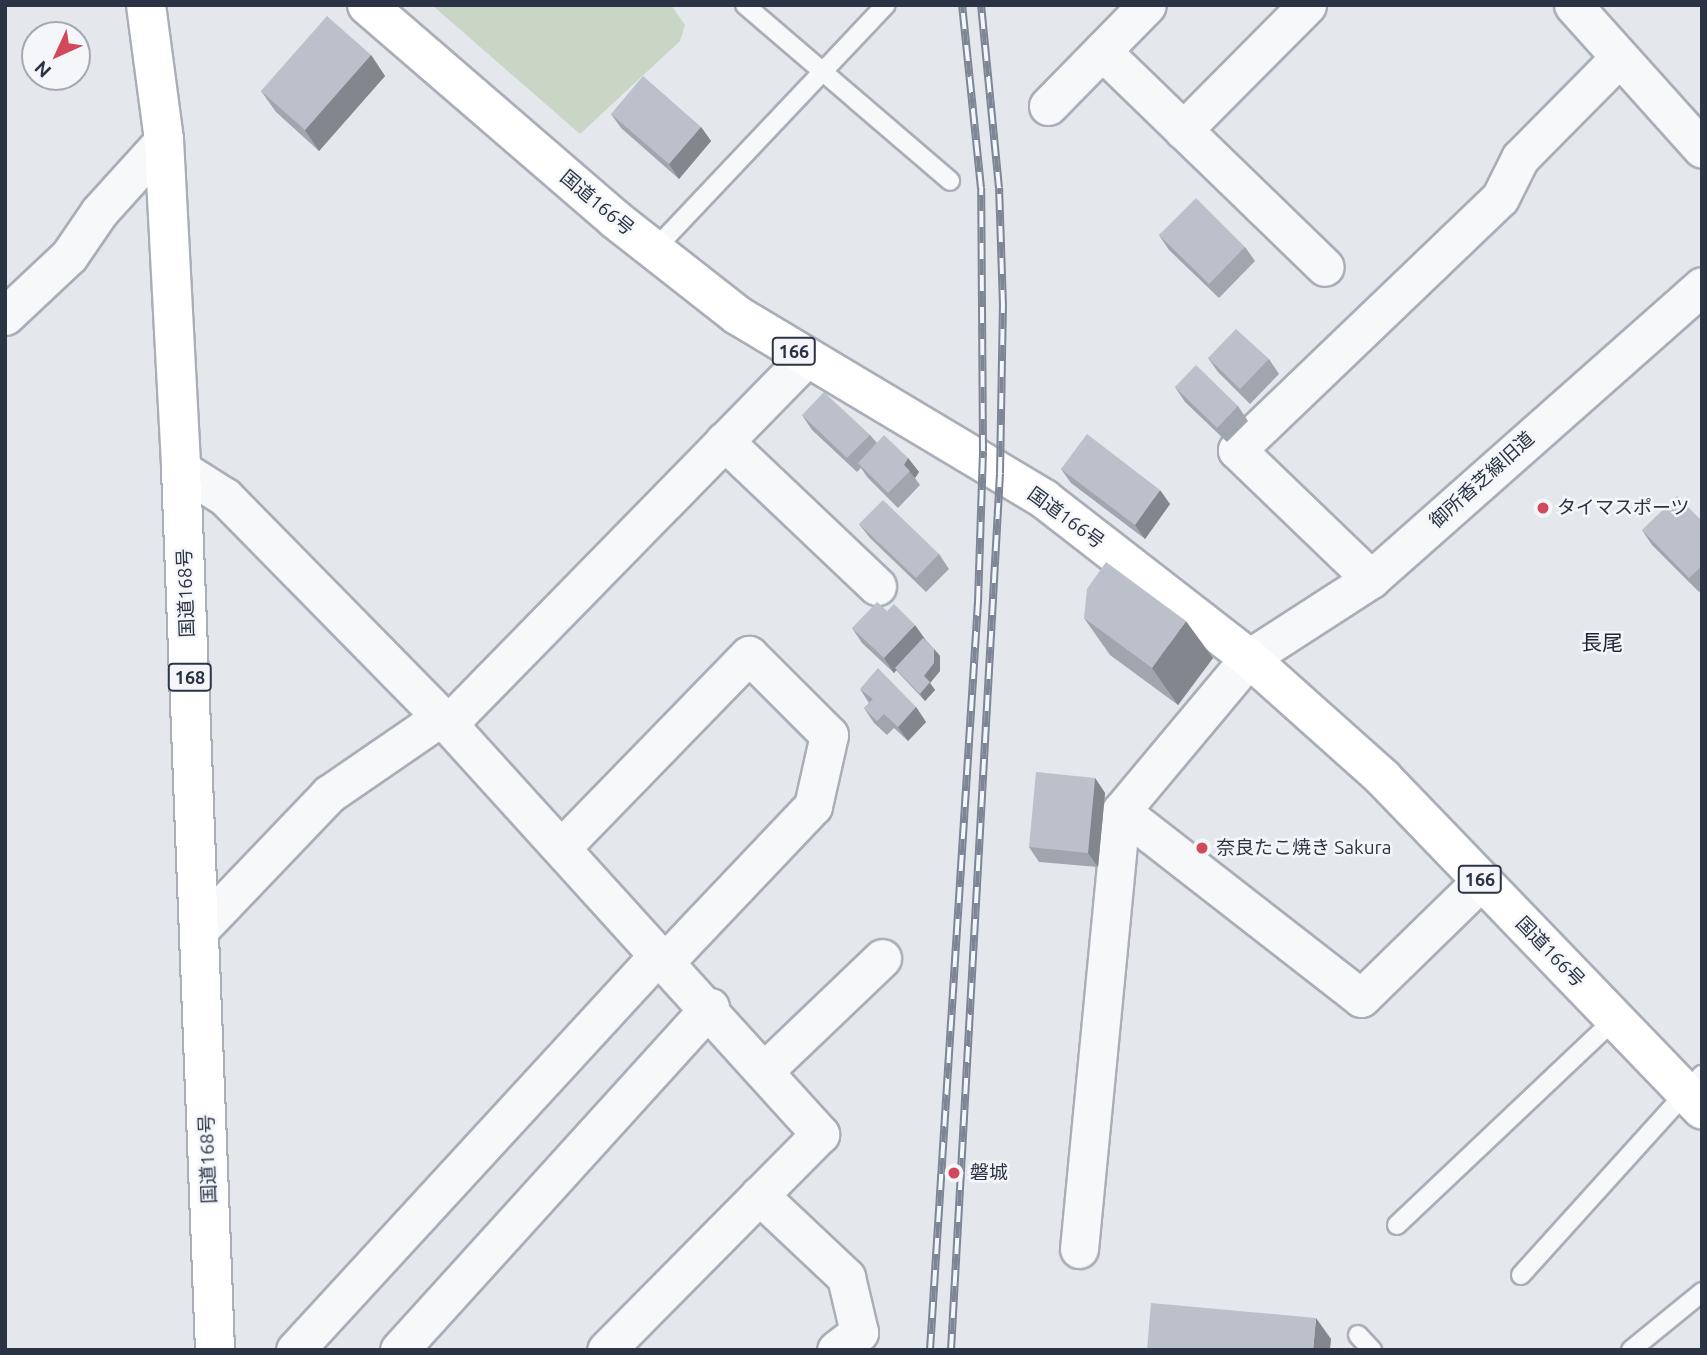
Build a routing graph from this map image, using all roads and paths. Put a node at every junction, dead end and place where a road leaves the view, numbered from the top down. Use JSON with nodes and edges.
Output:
{"nodes":[{"id":1,"x":146,"y":5,"type":"edge"},
{"id":2,"x":367,"y":5,"type":"edge"},
{"id":3,"x":746,"y":5,"type":"edge"},
{"id":4,"x":886,"y":5,"type":"edge"},
{"id":5,"x":1147,"y":5,"type":"edge"},
{"id":6,"x":1307,"y":5,"type":"edge"},
{"id":7,"x":1573,"y":5,"type":"edge"},
{"id":8,"x":1102,"y":51,"type":"junction"},
{"id":9,"x":1619,"y":58,"type":"junction"},
{"id":10,"x":822,"y":73,"type":"junction"},
{"id":11,"x":1048,"y":106,"type":"dead end"},
{"id":12,"x":1183,"y":130,"type":"junction"},
{"id":13,"x":164,"y":140,"type":"junction"},
{"id":14,"x":1702,"y":149,"type":"edge"},
{"id":15,"x":950,"y":181,"type":"dead end"},
{"id":16,"x":654,"y":250,"type":"junction"},
{"id":17,"x":1325,"y":267,"type":"dead end"},
{"id":18,"x":1702,"y":286,"type":"edge"},
{"id":19,"x":5,"y":316,"type":"edge"},
{"id":20,"x":805,"y":359,"type":"junction"},
{"id":21,"x":724,"y":441,"type":"junction"},
{"id":22,"x":181,"y":469,"type":"junction"},
{"id":23,"x":1371,"y":579,"type":"junction"},
{"id":24,"x":877,"y":586,"type":"dead end"},
{"id":25,"x":1249,"y":658,"type":"junction"},
{"id":26,"x":444,"y":720,"type":"junction"},
{"id":27,"x":1121,"y":811,"type":"junction"},
{"id":28,"x":562,"y":847,"type":"junction"},
{"id":29,"x":1481,"y":881,"type":"junction"},
{"id":30,"x":200,"y":929,"type":"junction"},
{"id":31,"x":663,"y":956,"type":"junction"},
{"id":32,"x":882,"y":958,"type":"dead end"},
{"id":33,"x":710,"y":1007,"type":"junction"},
{"id":34,"x":1615,"y":1019,"type":"junction"},
{"id":35,"x":765,"y":1070,"type":"junction"},
{"id":36,"x":1696,"y":1092,"type":"edge"},
{"id":37,"x":759,"y":1195,"type":"junction"},
{"id":38,"x":1396,"y":1225,"type":"dead end"},
{"id":39,"x":1079,"y":1249,"type":"dead end"},
{"id":40,"x":1521,"y":1275,"type":"dead end"},
{"id":41,"x":1702,"y":1292,"type":"edge"},
{"id":42,"x":1358,"y":1335,"type":"dead end"},
{"id":43,"x":215,"y":1350,"type":"edge"},
{"id":44,"x":295,"y":1350,"type":"edge"},
{"id":45,"x":399,"y":1350,"type":"edge"},
{"id":46,"x":606,"y":1350,"type":"edge"},
{"id":47,"x":836,"y":1350,"type":"edge"},
{"id":48,"x":1372,"y":1350,"type":"edge"},
{"id":49,"x":1631,"y":1350,"type":"edge"}],
"edges":[{"from":1,"to":13,"type":"highway","name":"国道168号","number":"168"},
{"from":2,"to":16,"type":"highway","name":"国道166号","number":"166"},
{"from":3,"to":10,"type":"lane"},
{"from":4,"to":10,"type":"lane"},
{"from":5,"to":8,"type":"street"},
{"from":6,"to":12,"type":"street"},
{"from":7,"to":9,"type":"street"},
{"from":8,"to":11,"type":"street"},
{"from":8,"to":12,"type":"street"},
{"from":9,"to":14,"type":"street"},
{"from":9,"to":23,"type":"street"},
{"from":10,"to":15,"type":"lane"},
{"from":10,"to":16,"type":"lane"},
{"from":12,"to":17,"type":"street"},
{"from":13,"to":19,"type":"street"},
{"from":13,"to":22,"type":"highway","name":"国道168号","number":"168"},
{"from":16,"to":20,"type":"highway","name":"国道166号","number":"166"},
{"from":18,"to":23,"type":"street","name":"御所香芝線旧道"},
{"from":20,"to":21,"type":"street"},
{"from":20,"to":25,"type":"highway","name":"国道166号","number":"166"},
{"from":21,"to":24,"type":"street"},
{"from":21,"to":26,"type":"street"},
{"from":22,"to":26,"type":"street"},
{"from":22,"to":30,"type":"highway","name":"国道168号","number":"168"},
{"from":23,"to":25,"type":"street","name":"御所香芝線旧道"},
{"from":25,"to":27,"type":"street","name":"御所香芝線旧道"},
{"from":25,"to":29,"type":"highway","name":"国道166号","number":"166"},
{"from":26,"to":28,"type":"street"},
{"from":26,"to":30,"type":"street"},
{"from":27,"to":29,"type":"street"},
{"from":27,"to":39,"type":"street"},
{"from":28,"to":31,"type":"street"},
{"from":28,"to":31,"type":"street"},
{"from":29,"to":34,"type":"highway","name":"国道166号","number":"166"},
{"from":30,"to":43,"type":"highway","name":"国道168号","number":"168"},
{"from":31,"to":33,"type":"street"},
{"from":31,"to":44,"type":"street"},
{"from":32,"to":35,"type":"street"},
{"from":33,"to":35,"type":"street"},
{"from":33,"to":45,"type":"street"},
{"from":34,"to":36,"type":"highway","name":"国道166号","number":"166"},
{"from":34,"to":38,"type":"lane"},
{"from":35,"to":37,"type":"street"},
{"from":36,"to":40,"type":"lane"},
{"from":37,"to":46,"type":"street"},
{"from":37,"to":47,"type":"street"},
{"from":41,"to":49,"type":"lane"},
{"from":42,"to":48,"type":"lane"}]}
